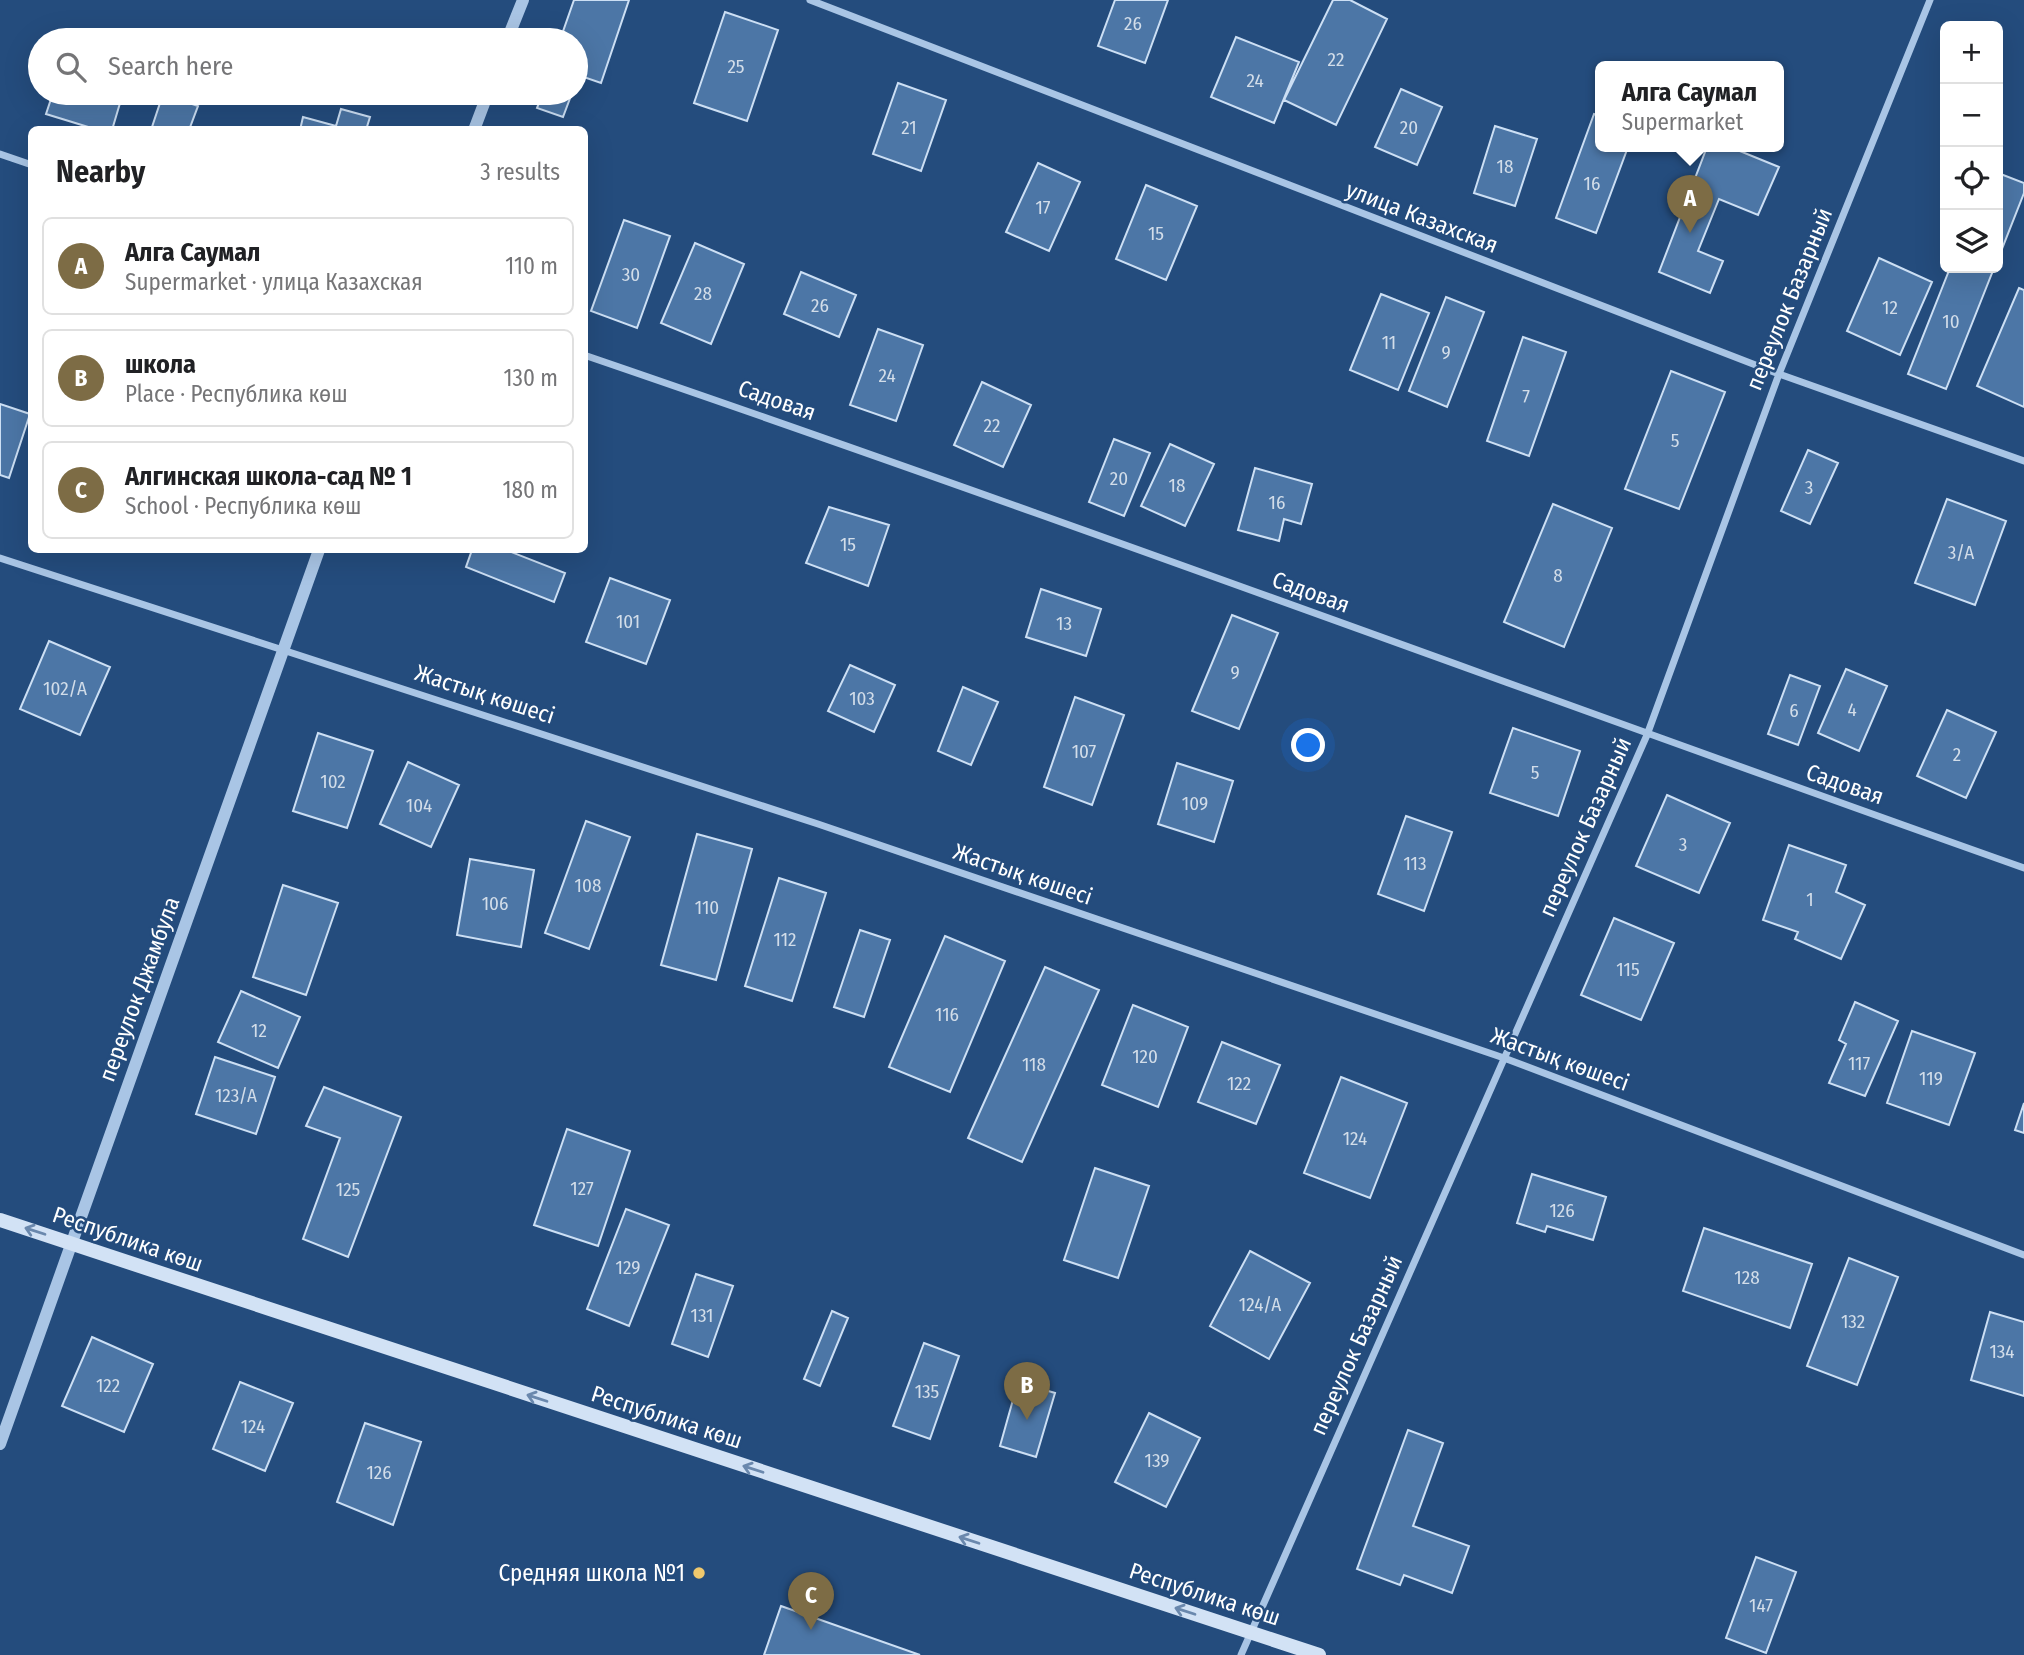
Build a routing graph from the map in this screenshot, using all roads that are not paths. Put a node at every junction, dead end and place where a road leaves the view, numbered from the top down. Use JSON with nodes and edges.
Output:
{"nodes":[{"id":1,"x":523,"y":0,"type":"edge"},
{"id":2,"x":810,"y":0,"type":"edge"},
{"id":3,"x":1930,"y":0,"type":"edge"},
{"id":4,"x":512,"y":28,"type":"edge"},
{"id":5,"x":483,"y":105,"type":"edge"},
{"id":6,"x":476,"y":126,"type":"edge"},
{"id":7,"x":0,"y":154,"type":"edge"},
{"id":8,"x":28,"y":164,"type":"edge"},
{"id":9,"x":588,"y":356,"type":"edge"},
{"id":10,"x":1779,"y":374,"type":"junction"},
{"id":11,"x":2024,"y":461,"type":"edge"},
{"id":12,"x":318,"y":553,"type":"edge"},
{"id":13,"x":0,"y":558,"type":"edge"},
{"id":14,"x":283,"y":648,"type":"junction"},
{"id":15,"x":1647,"y":735,"type":"junction"},
{"id":16,"x":2024,"y":868,"type":"edge"},
{"id":17,"x":1504,"y":1058,"type":"junction"},
{"id":18,"x":0,"y":1220,"type":"edge"},
{"id":19,"x":71,"y":1243,"type":"junction"},
{"id":20,"x":2024,"y":1255,"type":"edge"},
{"id":21,"x":0,"y":1444,"type":"edge"},
{"id":22,"x":1250,"y":1632,"type":"junction"},
{"id":23,"x":1241,"y":1655,"type":"edge"},
{"id":24,"x":1320,"y":1655,"type":"edge"}],
"edges":[{"from":1,"to":4,"type":"street"},
{"from":2,"to":10,"type":"street","name":"улица Казахская"},
{"from":3,"to":10,"type":"street","name":"переулок Базарный"},
{"from":5,"to":6,"type":"street"},
{"from":7,"to":8,"type":"street"},
{"from":9,"to":15,"type":"street","name":"Садовая"},
{"from":10,"to":11,"type":"street","name":"улица Казахская"},
{"from":10,"to":15,"type":"street","name":"переулок Базарный"},
{"from":12,"to":14,"type":"street","name":"переулок Джамбула"},
{"from":13,"to":14,"type":"street","name":"Жастық көшесі"},
{"from":14,"to":17,"type":"street","name":"Жастық көшесі"},
{"from":14,"to":19,"type":"street","name":"переулок Джамбула"},
{"from":15,"to":16,"type":"street","name":"Садовая"},
{"from":15,"to":17,"type":"street","name":"переулок Базарный"},
{"from":17,"to":20,"type":"street","name":"Жастық көшесі"},
{"from":17,"to":22,"type":"street","name":"переулок Базарный"},
{"from":19,"to":18,"type":"main road","name":"Республика көш","one_way":true},
{"from":19,"to":21,"type":"street","name":"переулок Джамбула"},
{"from":22,"to":19,"type":"main road","name":"Республика көш","one_way":true},
{"from":22,"to":23,"type":"street","name":"переулок Базарный"},
{"from":22,"to":24,"type":"main road","name":"Республика көш"}]}
